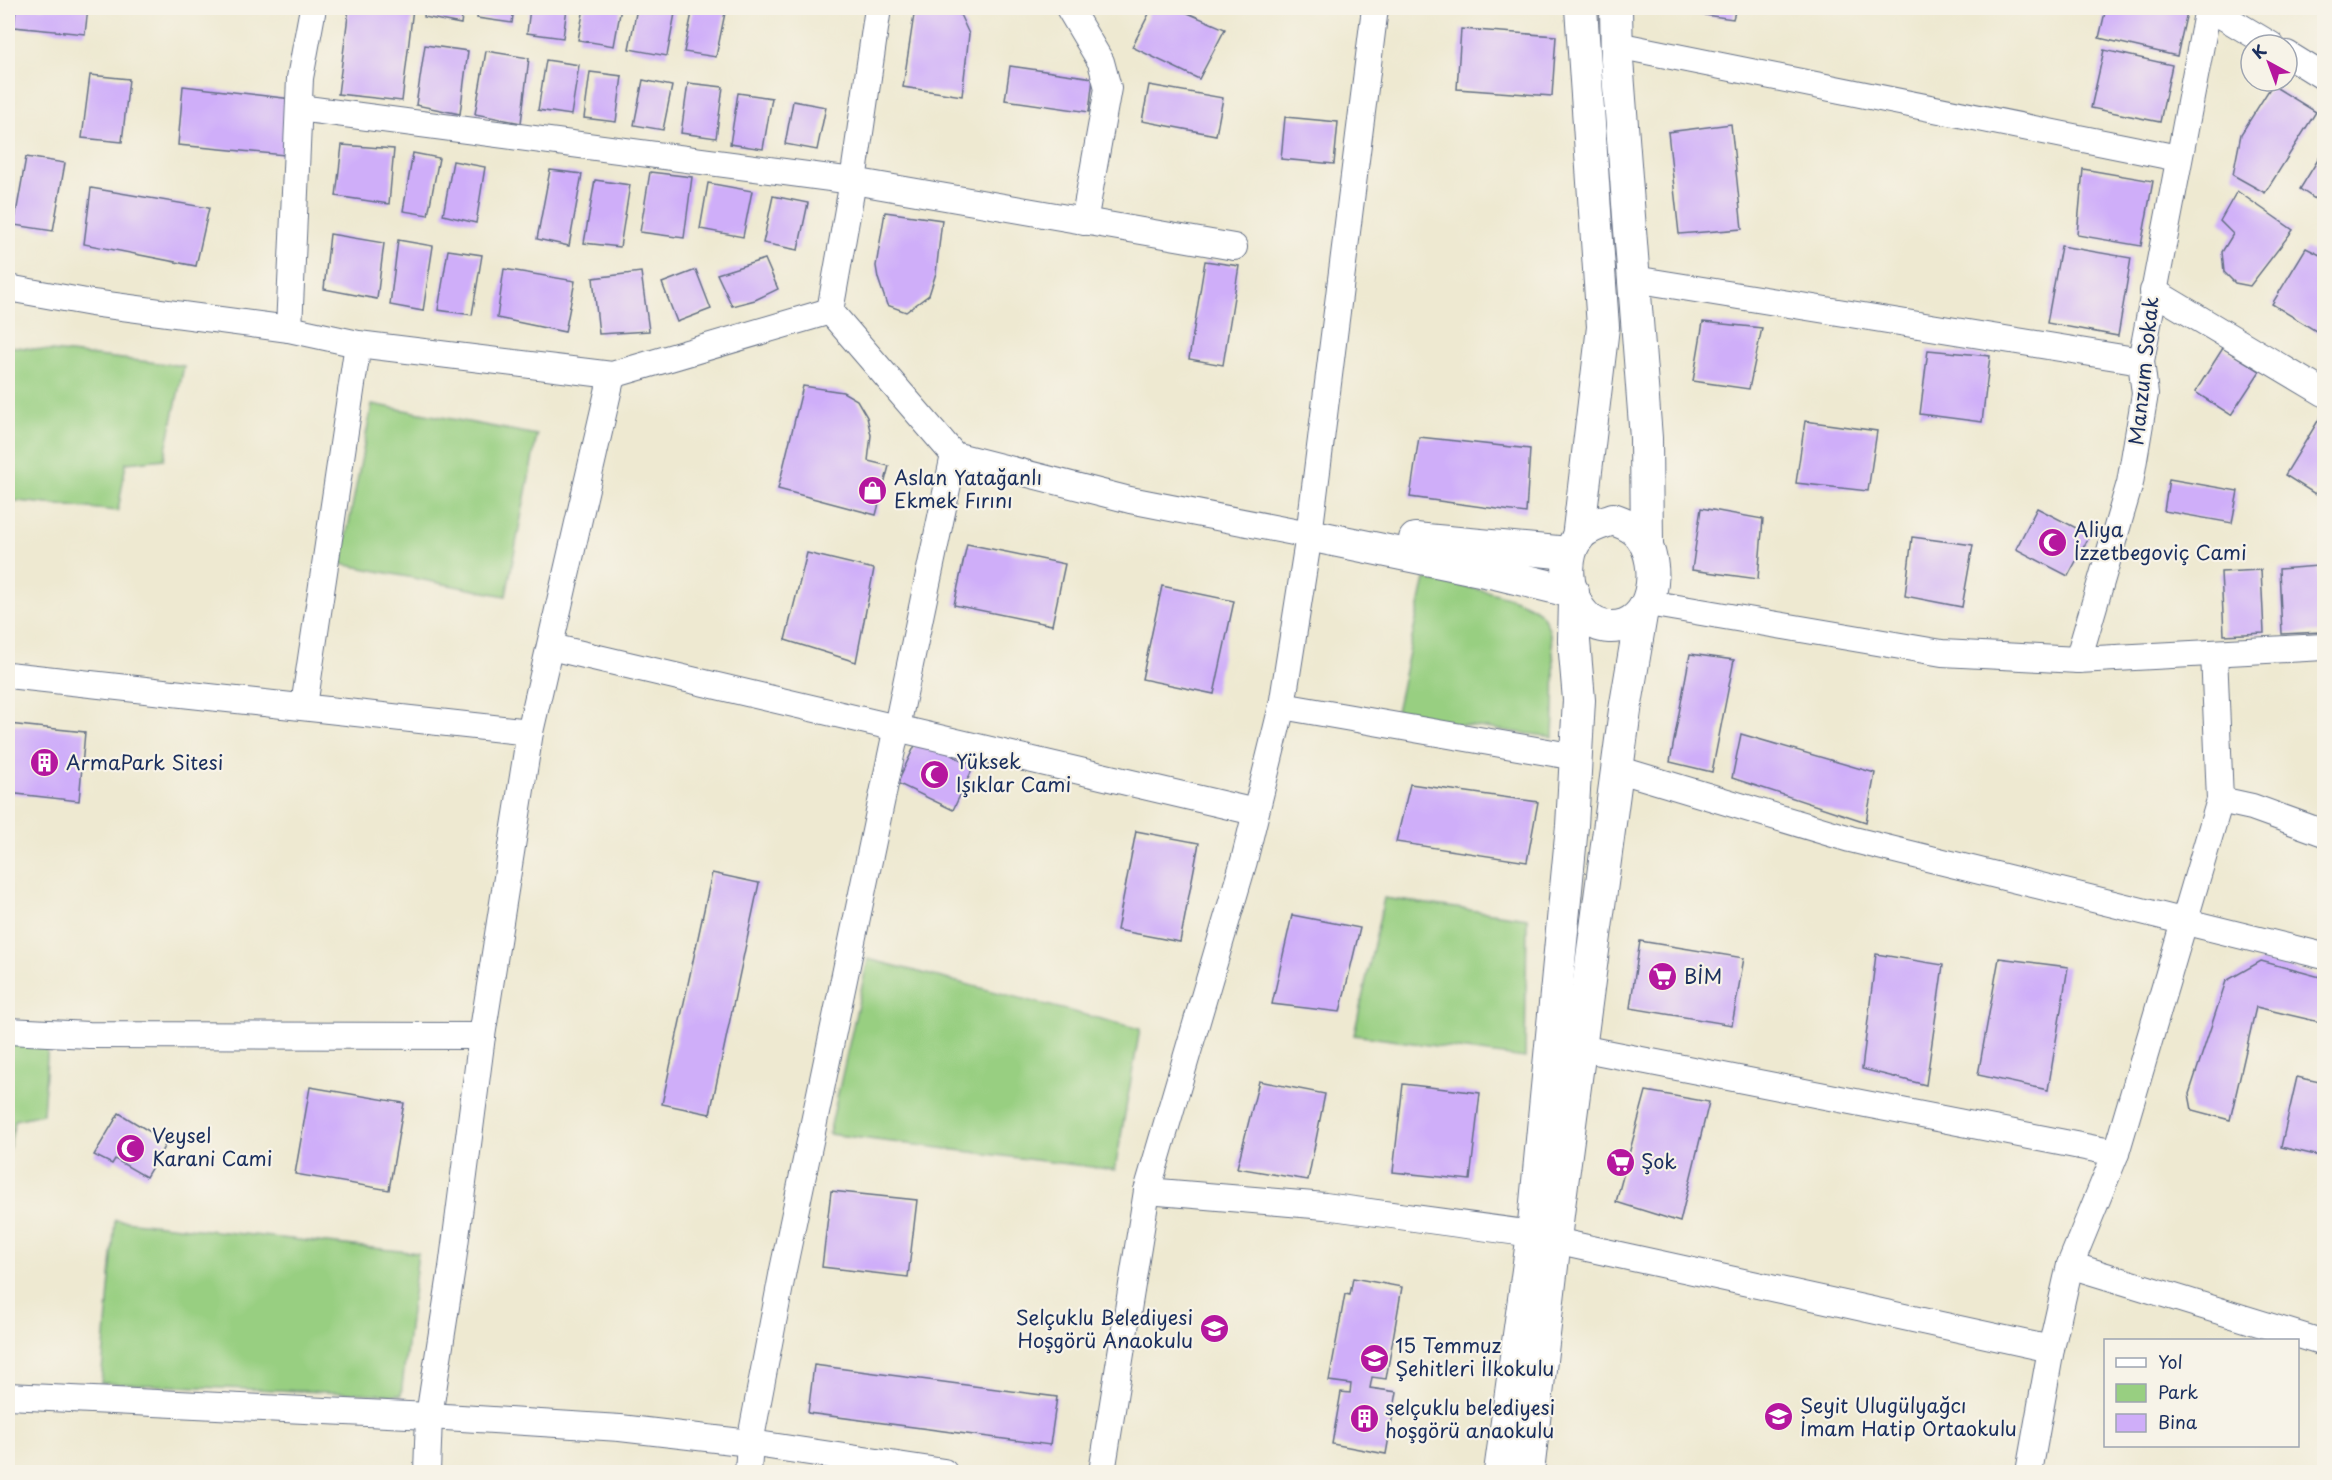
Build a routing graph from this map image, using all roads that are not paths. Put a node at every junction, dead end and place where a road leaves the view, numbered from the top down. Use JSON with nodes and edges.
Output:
{"nodes":[{"id":1,"x":313,"y":8,"type":"edge"},
{"id":2,"x":878,"y":8,"type":"edge"},
{"id":3,"x":1069,"y":8,"type":"edge"},
{"id":4,"x":1375,"y":8,"type":"edge"},
{"id":5,"x":1581,"y":8,"type":"edge"},
{"id":6,"x":1616,"y":8,"type":"edge"},
{"id":7,"x":2209,"y":8,"type":"edge"},
{"id":8,"x":2251,"y":33,"type":"edge"},
{"id":9,"x":1617,"y":45,"type":"junction"},
{"id":10,"x":2299,"y":61,"type":"edge"},
{"id":11,"x":2325,"y":77,"type":"edge"},
{"id":12,"x":299,"y":108,"type":"junction"},
{"id":13,"x":2178,"y":158,"type":"junction"},
{"id":14,"x":854,"y":181,"type":"junction"},
{"id":15,"x":1084,"y":222,"type":"junction"},
{"id":16,"x":1234,"y":247,"type":"dead end"},
{"id":17,"x":1634,"y":279,"type":"junction"},
{"id":18,"x":8,"y":288,"type":"edge"},
{"id":19,"x":2153,"y":291,"type":"junction"},
{"id":20,"x":830,"y":311,"type":"junction"},
{"id":21,"x":289,"y":329,"type":"junction"},
{"id":22,"x":358,"y":344,"type":"junction"},
{"id":23,"x":2141,"y":361,"type":"junction"},
{"id":24,"x":612,"y":375,"type":"junction"},
{"id":25,"x":2325,"y":393,"type":"edge"},
{"id":26,"x":954,"y":455,"type":"junction"},
{"id":27,"x":1309,"y":535,"type":"junction"},
{"id":28,"x":1574,"y":545,"type":"junction"},
{"id":29,"x":1647,"y":547,"type":"junction"},
{"id":30,"x":1574,"y":596,"type":"junction"},
{"id":31,"x":1645,"y":609,"type":"junction"},
{"id":32,"x":550,"y":647,"type":"junction"},
{"id":33,"x":2325,"y":647,"type":"edge"},
{"id":34,"x":2214,"y":653,"type":"junction"},
{"id":35,"x":2078,"y":660,"type":"junction"},
{"id":36,"x":8,"y":675,"type":"edge"},
{"id":37,"x":304,"y":706,"type":"junction"},
{"id":38,"x":1282,"y":706,"type":"junction"},
{"id":39,"x":896,"y":728,"type":"junction"},
{"id":40,"x":530,"y":732,"type":"junction"},
{"id":41,"x":1576,"y":757,"type":"junction"},
{"id":42,"x":1617,"y":769,"type":"junction"},
{"id":43,"x":2220,"y":800,"type":"junction"},
{"id":44,"x":1255,"y":812,"type":"junction"},
{"id":45,"x":2325,"y":833,"type":"edge"},
{"id":46,"x":2183,"y":921,"type":"junction"},
{"id":47,"x":2325,"y":956,"type":"edge"},
{"id":48,"x":8,"y":1031,"type":"edge"},
{"id":49,"x":482,"y":1036,"type":"junction"},
{"id":50,"x":1580,"y":1048,"type":"junction"},
{"id":51,"x":2116,"y":1153,"type":"junction"},
{"id":52,"x":1147,"y":1191,"type":"junction"},
{"id":53,"x":1544,"y":1238,"type":"junction"},
{"id":54,"x":2070,"y":1265,"type":"junction"},
{"id":55,"x":2325,"y":1342,"type":"edge"},
{"id":56,"x":2051,"y":1349,"type":"junction"},
{"id":57,"x":8,"y":1396,"type":"edge"},
{"id":58,"x":429,"y":1416,"type":"junction"},
{"id":59,"x":750,"y":1443,"type":"junction"},
{"id":60,"x":427,"y":1473,"type":"edge"},
{"id":61,"x":748,"y":1473,"type":"edge"},
{"id":62,"x":944,"y":1473,"type":"edge"},
{"id":63,"x":1102,"y":1473,"type":"edge"},
{"id":64,"x":1500,"y":1473,"type":"edge"},
{"id":65,"x":1528,"y":1473,"type":"edge"},
{"id":66,"x":2029,"y":1473,"type":"edge"}],
"edges":[{"from":1,"to":12,"type":"street"},
{"from":2,"to":14,"type":"street"},
{"from":3,"to":15,"type":"street"},
{"from":4,"to":27,"type":"street"},
{"from":5,"to":28,"type":"street"},
{"from":6,"to":9,"type":"street"},
{"from":7,"to":8,"type":"street"},
{"from":7,"to":13,"type":"street","name":"Manzum Sokak"},
{"from":9,"to":13,"type":"street"},
{"from":9,"to":17,"type":"street"},
{"from":10,"to":11,"type":"street"},
{"from":12,"to":14,"type":"street"},
{"from":12,"to":21,"type":"street"},
{"from":13,"to":19,"type":"street","name":"Manzum Sokak"},
{"from":14,"to":15,"type":"street"},
{"from":14,"to":20,"type":"street"},
{"from":15,"to":16,"type":"street"},
{"from":17,"to":23,"type":"street"},
{"from":17,"to":29,"type":"street"},
{"from":18,"to":21,"type":"street"},
{"from":19,"to":23,"type":"street","name":"Manzum Sokak"},
{"from":19,"to":25,"type":"street"},
{"from":20,"to":24,"type":"street"},
{"from":20,"to":26,"type":"street"},
{"from":21,"to":22,"type":"street"},
{"from":22,"to":24,"type":"street"},
{"from":22,"to":37,"type":"street"},
{"from":23,"to":35,"type":"street","name":"Manzum Sokak"},
{"from":24,"to":32,"type":"street"},
{"from":26,"to":27,"type":"street"},
{"from":26,"to":39,"type":"street"},
{"from":27,"to":28,"type":"street"},
{"from":27,"to":30,"type":"street"},
{"from":27,"to":38,"type":"street"},
{"from":28,"to":29,"type":"street"},
{"from":28,"to":30,"type":"street"},
{"from":29,"to":31,"type":"street"},
{"from":30,"to":31,"type":"street"},
{"from":30,"to":41,"type":"street"},
{"from":31,"to":35,"type":"street"},
{"from":31,"to":42,"type":"street"},
{"from":32,"to":39,"type":"street"},
{"from":32,"to":40,"type":"street"},
{"from":33,"to":34,"type":"street"},
{"from":34,"to":35,"type":"street"},
{"from":34,"to":43,"type":"street"},
{"from":36,"to":37,"type":"street"},
{"from":37,"to":40,"type":"street"},
{"from":38,"to":41,"type":"street"},
{"from":38,"to":44,"type":"street"},
{"from":39,"to":44,"type":"street"},
{"from":39,"to":59,"type":"street"},
{"from":40,"to":49,"type":"street"},
{"from":41,"to":53,"type":"street"},
{"from":42,"to":46,"type":"street"},
{"from":42,"to":50,"type":"street"},
{"from":43,"to":45,"type":"street"},
{"from":43,"to":46,"type":"street"},
{"from":44,"to":52,"type":"street"},
{"from":46,"to":47,"type":"street"},
{"from":46,"to":51,"type":"street"},
{"from":48,"to":49,"type":"street"},
{"from":49,"to":58,"type":"street"},
{"from":50,"to":51,"type":"street"},
{"from":50,"to":53,"type":"street"},
{"from":51,"to":54,"type":"street"},
{"from":52,"to":53,"type":"street"},
{"from":52,"to":63,"type":"street"},
{"from":53,"to":56,"type":"street"},
{"from":53,"to":64,"type":"street"},
{"from":53,"to":65,"type":"street"},
{"from":54,"to":55,"type":"street"},
{"from":54,"to":56,"type":"street"},
{"from":56,"to":66,"type":"street"},
{"from":57,"to":58,"type":"street"},
{"from":58,"to":59,"type":"street"},
{"from":58,"to":60,"type":"street"},
{"from":59,"to":61,"type":"street"},
{"from":59,"to":62,"type":"street"}]}
